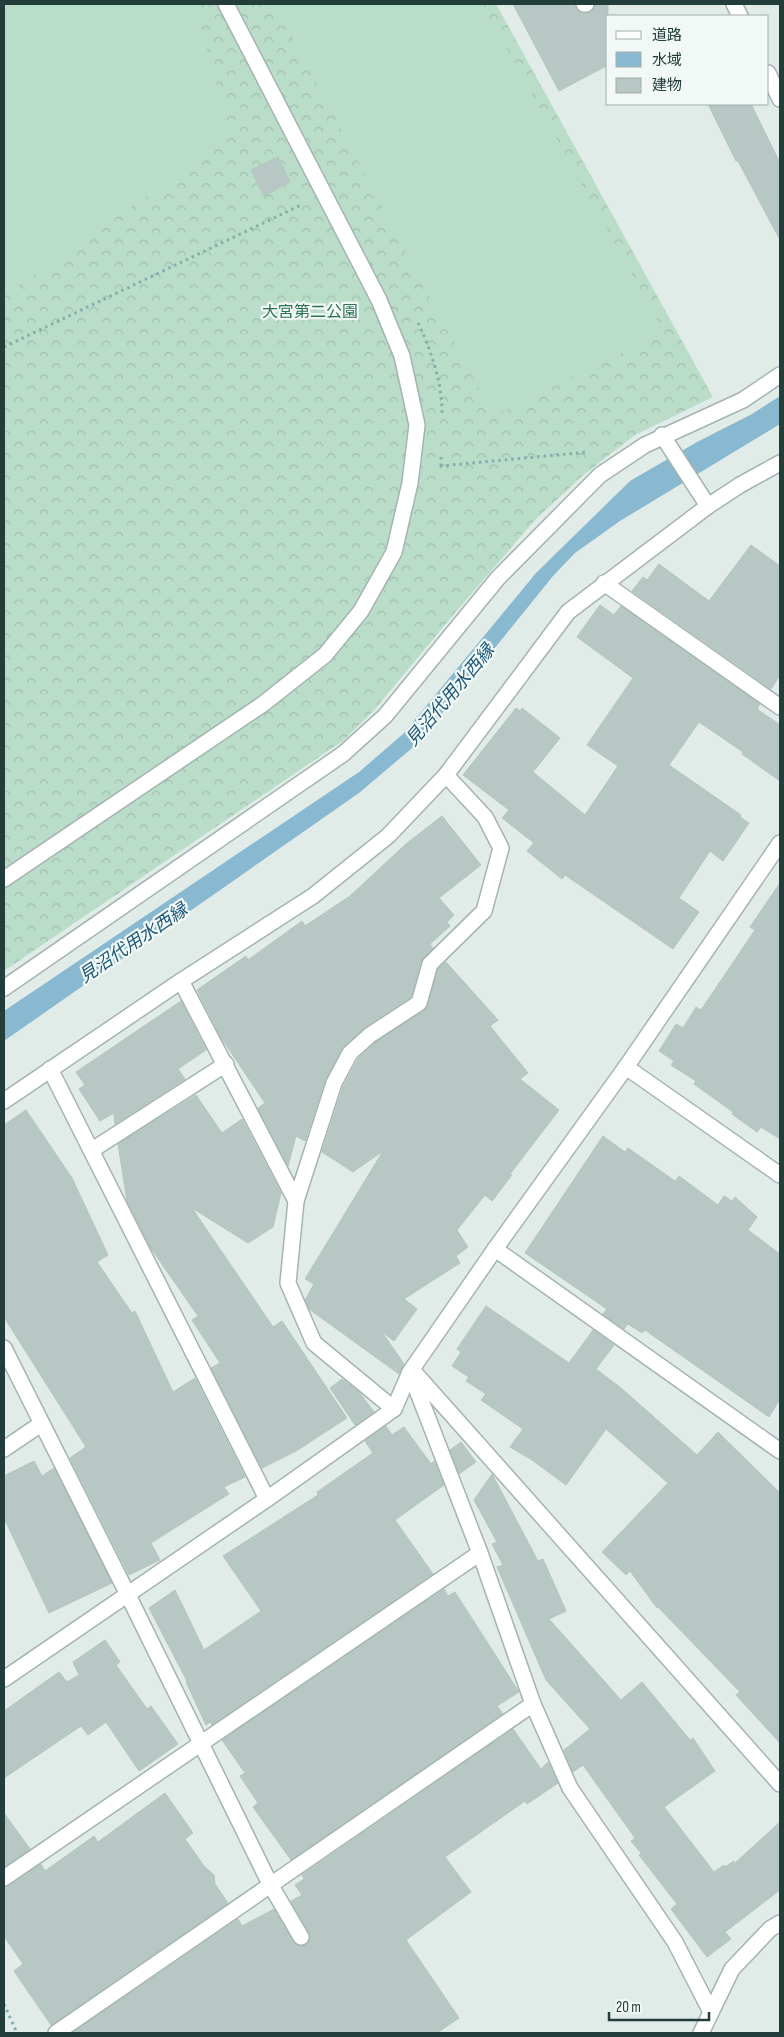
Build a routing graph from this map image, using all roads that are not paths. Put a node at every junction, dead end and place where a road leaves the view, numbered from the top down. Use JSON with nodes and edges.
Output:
{"nodes":[{"id":1,"x":226,"y":4,"type":"edge"},
{"id":2,"x":769,"y":75,"type":"edge"},
{"id":3,"x":780,"y":98,"type":"edge"},
{"id":4,"x":780,"y":375,"type":"edge"},
{"id":5,"x":662,"y":436,"type":"junction"},
{"id":6,"x":780,"y":464,"type":"edge"},
{"id":7,"x":708,"y":506,"type":"junction"},
{"id":8,"x":604,"y":583,"type":"junction"},
{"id":9,"x":780,"y":707,"type":"edge"},
{"id":10,"x":446,"y":775,"type":"junction"},
{"id":11,"x":780,"y":842,"type":"edge"},
{"id":12,"x":4,"y":879,"type":"edge"},
{"id":13,"x":181,"y":981,"type":"junction"},
{"id":14,"x":4,"y":988,"type":"edge"},
{"id":15,"x":226,"y":1064,"type":"junction"},
{"id":16,"x":626,"y":1067,"type":"junction"},
{"id":17,"x":50,"y":1069,"type":"junction"},
{"id":18,"x":4,"y":1101,"type":"edge"},
{"id":19,"x":92,"y":1150,"type":"junction"},
{"id":20,"x":780,"y":1175,"type":"edge"},
{"id":21,"x":296,"y":1201,"type":"junction"},
{"id":22,"x":495,"y":1249,"type":"junction"},
{"id":23,"x":4,"y":1348,"type":"edge"},
{"id":24,"x":411,"y":1371,"type":"junction"},
{"id":25,"x":394,"y":1409,"type":"junction"},
{"id":26,"x":41,"y":1424,"type":"junction"},
{"id":27,"x":4,"y":1449,"type":"edge"},
{"id":28,"x":780,"y":1451,"type":"edge"},
{"id":29,"x":267,"y":1499,"type":"junction"},
{"id":30,"x":480,"y":1553,"type":"junction"},
{"id":31,"x":127,"y":1593,"type":"junction"},
{"id":32,"x":4,"y":1679,"type":"edge"},
{"id":33,"x":533,"y":1704,"type":"junction"},
{"id":34,"x":201,"y":1744,"type":"junction"},
{"id":35,"x":780,"y":1784,"type":"edge"},
{"id":36,"x":4,"y":1878,"type":"edge"},
{"id":37,"x":270,"y":1884,"type":"junction"},
{"id":38,"x":780,"y":1924,"type":"edge"},
{"id":39,"x":301,"y":1937,"type":"dead end"},
{"id":40,"x":711,"y":2012,"type":"junction"},
{"id":41,"x":56,"y":2033,"type":"edge"},
{"id":42,"x":701,"y":2033,"type":"edge"}],
"edges":[{"from":1,"to":12,"type":"street"},
{"from":2,"to":3,"type":"street"},
{"from":4,"to":5,"type":"street"},
{"from":5,"to":7,"type":"street"},
{"from":5,"to":14,"type":"street"},
{"from":6,"to":7,"type":"street"},
{"from":7,"to":8,"type":"street"},
{"from":8,"to":9,"type":"street"},
{"from":8,"to":10,"type":"street"},
{"from":10,"to":13,"type":"street"},
{"from":10,"to":21,"type":"street"},
{"from":11,"to":16,"type":"street"},
{"from":13,"to":15,"type":"street"},
{"from":13,"to":17,"type":"street"},
{"from":15,"to":19,"type":"street"},
{"from":15,"to":21,"type":"street"},
{"from":16,"to":20,"type":"street"},
{"from":16,"to":22,"type":"street"},
{"from":17,"to":18,"type":"street"},
{"from":17,"to":19,"type":"street"},
{"from":19,"to":29,"type":"street"},
{"from":21,"to":25,"type":"street"},
{"from":22,"to":24,"type":"street"},
{"from":22,"to":28,"type":"street"},
{"from":23,"to":26,"type":"street"},
{"from":24,"to":25,"type":"street"},
{"from":24,"to":30,"type":"street"},
{"from":24,"to":35,"type":"street"},
{"from":25,"to":29,"type":"street"},
{"from":26,"to":27,"type":"street"},
{"from":26,"to":31,"type":"street"},
{"from":29,"to":31,"type":"street"},
{"from":30,"to":33,"type":"street"},
{"from":30,"to":34,"type":"street"},
{"from":31,"to":32,"type":"street"},
{"from":31,"to":34,"type":"street"},
{"from":33,"to":37,"type":"street"},
{"from":33,"to":40,"type":"street"},
{"from":34,"to":36,"type":"street"},
{"from":34,"to":37,"type":"street"},
{"from":37,"to":39,"type":"street"},
{"from":37,"to":41,"type":"street"},
{"from":38,"to":40,"type":"street"},
{"from":40,"to":42,"type":"street"}]}
